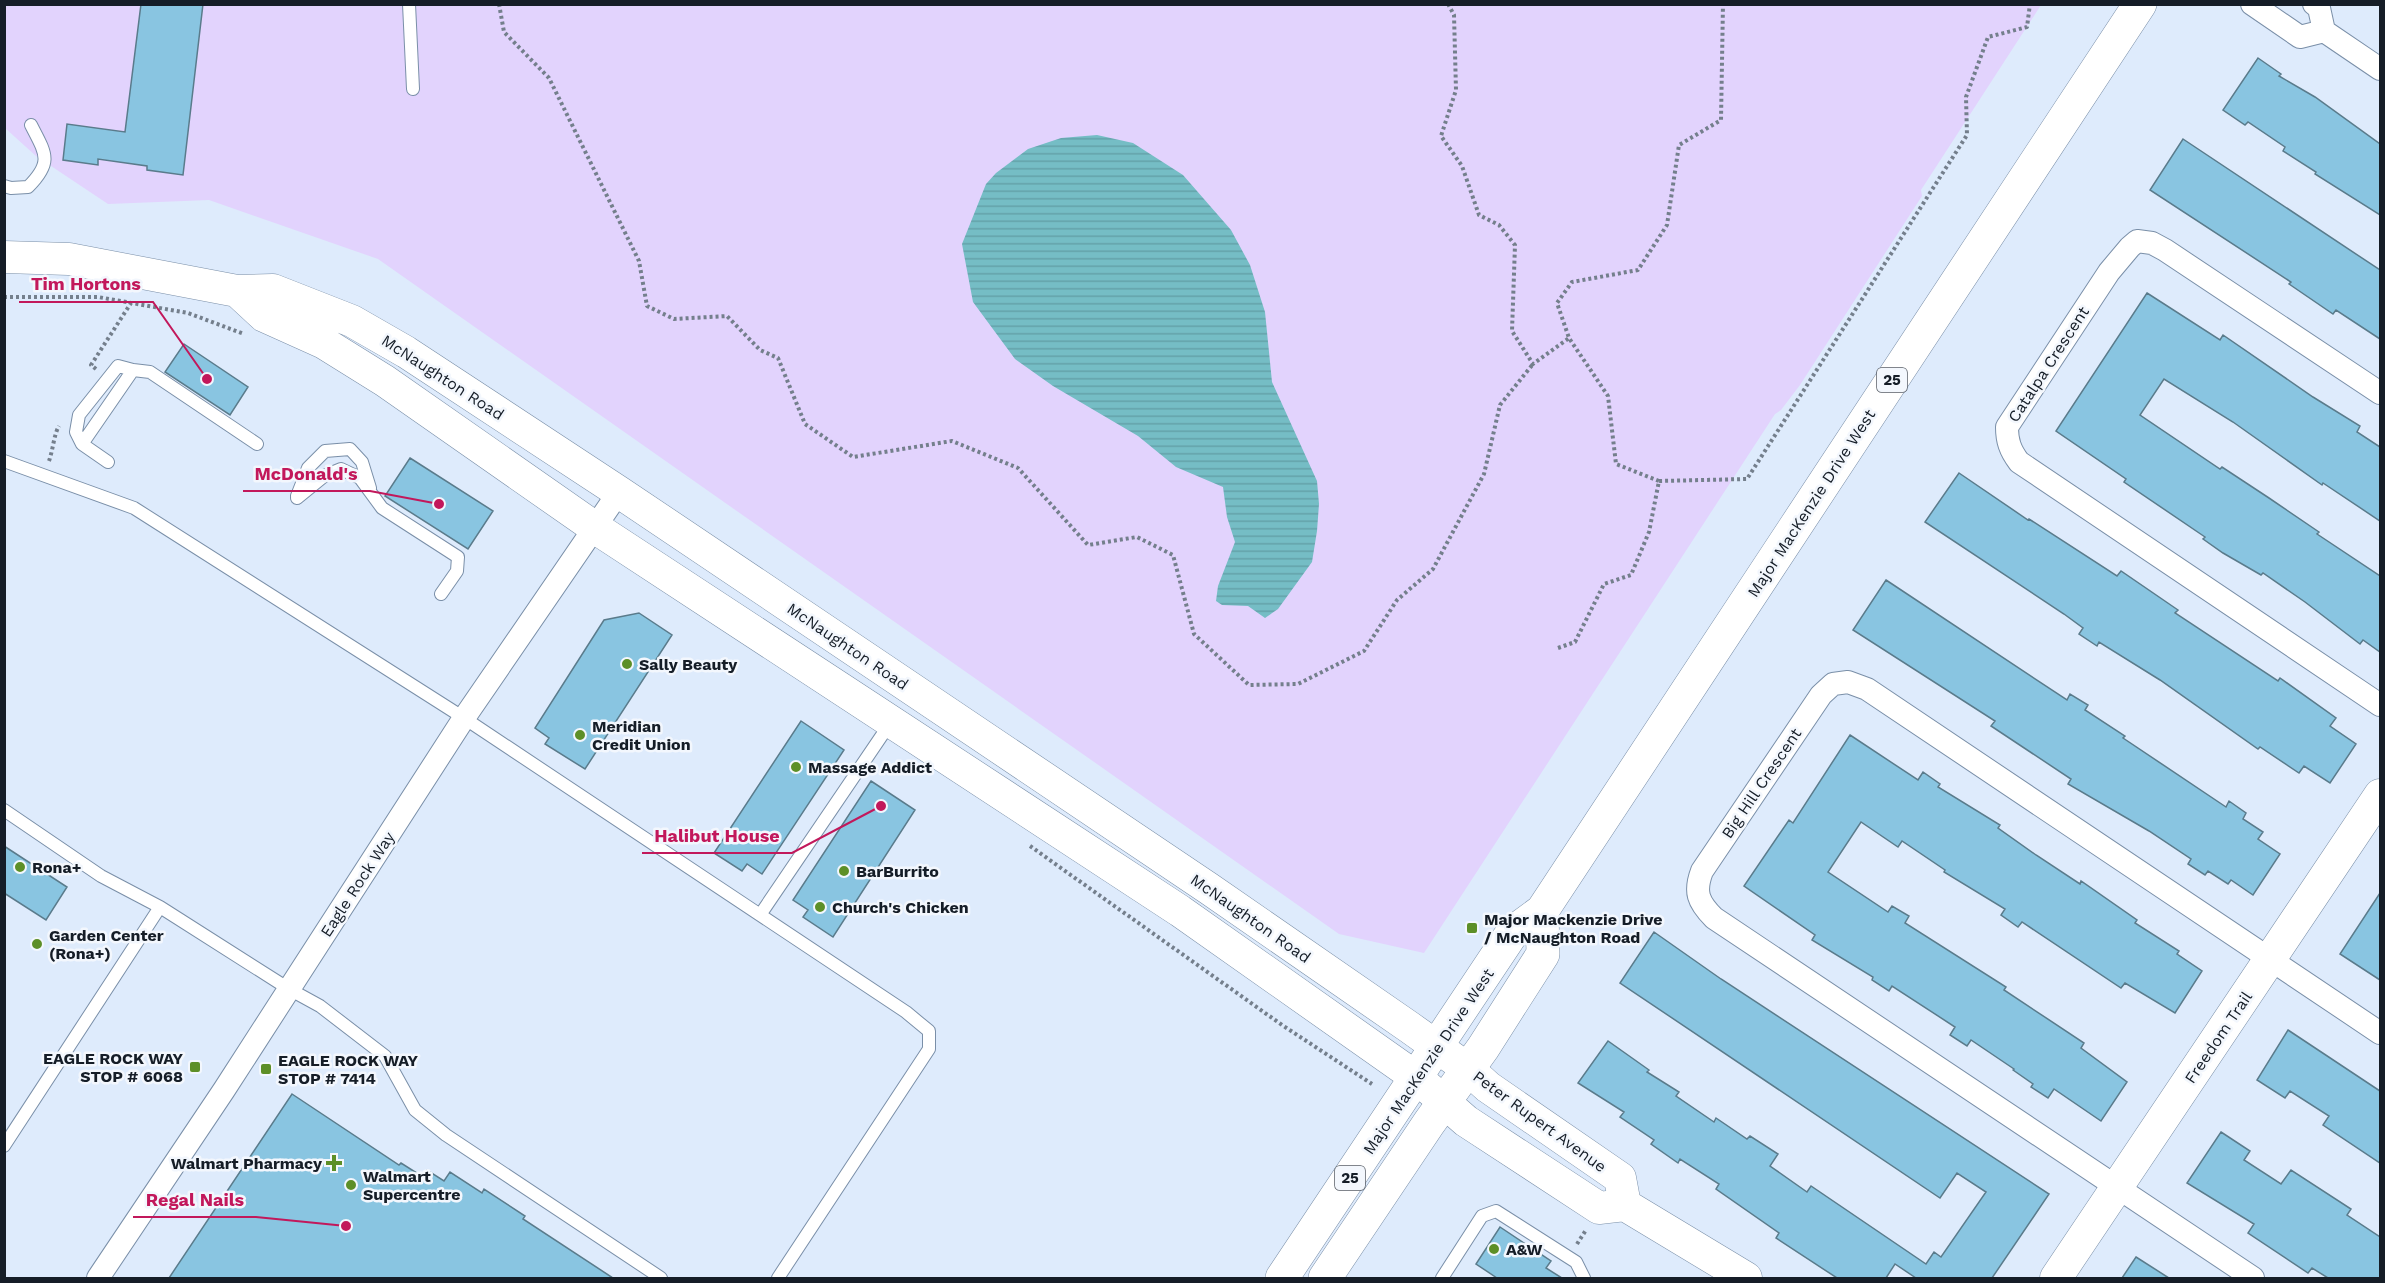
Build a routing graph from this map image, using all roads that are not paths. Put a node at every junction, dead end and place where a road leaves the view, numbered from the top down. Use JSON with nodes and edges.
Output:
{"nodes":[{"id":1,"x":409,"y":4,"type":"edge"},
{"id":2,"x":2140,"y":4,"type":"edge"},
{"id":3,"x":2252,"y":4,"type":"edge"},
{"id":4,"x":2314,"y":4,"type":"edge"},
{"id":5,"x":2324,"y":32,"type":"junction"},
{"id":6,"x":2380,"y":69,"type":"edge"},
{"id":7,"x":413,"y":88,"type":"dead end"},
{"id":8,"x":32,"y":125,"type":"dead end"},
{"id":9,"x":4,"y":186,"type":"edge"},
{"id":10,"x":4,"y":257,"type":"edge"},
{"id":11,"x":237,"y":291,"type":"junction"},
{"id":12,"x":133,"y":370,"type":"junction"},
{"id":13,"x":2380,"y":393,"type":"edge"},
{"id":14,"x":82,"y":444,"type":"junction"},
{"id":15,"x":258,"y":444,"type":"dead end"},
{"id":16,"x":4,"y":461,"type":"edge"},
{"id":17,"x":108,"y":462,"type":"dead end"},
{"id":18,"x":371,"y":491,"type":"junction"},
{"id":19,"x":620,"y":492,"type":"junction"},
{"id":20,"x":594,"y":527,"type":"junction"},
{"id":21,"x":441,"y":594,"type":"dead end"},
{"id":22,"x":2380,"y":705,"type":"edge"},
{"id":23,"x":464,"y":718,"type":"junction"},
{"id":24,"x":891,"y":721,"type":"junction"},
{"id":25,"x":2380,"y":795,"type":"edge"},
{"id":26,"x":4,"y":810,"type":"edge"},
{"id":27,"x":160,"y":907,"type":"junction"},
{"id":28,"x":1542,"y":911,"type":"junction"},
{"id":29,"x":760,"y":915,"type":"junction"},
{"id":30,"x":2271,"y":959,"type":"junction"},
{"id":31,"x":289,"y":989,"type":"junction"},
{"id":32,"x":2380,"y":1033,"type":"edge"},
{"id":33,"x":1437,"y":1048,"type":"junction"},
{"id":34,"x":1468,"y":1069,"type":"junction"},
{"id":35,"x":1417,"y":1078,"type":"junction"},
{"id":36,"x":1445,"y":1101,"type":"junction"},
{"id":37,"x":4,"y":1146,"type":"edge"},
{"id":38,"x":2117,"y":1187,"type":"junction"},
{"id":39,"x":1625,"y":1204,"type":"junction"},
{"id":40,"x":98,"y":1278,"type":"edge"},
{"id":41,"x":662,"y":1278,"type":"edge"},
{"id":42,"x":778,"y":1278,"type":"edge"},
{"id":43,"x":1282,"y":1278,"type":"edge"},
{"id":44,"x":1325,"y":1278,"type":"edge"},
{"id":45,"x":1442,"y":1278,"type":"edge"},
{"id":46,"x":1584,"y":1278,"type":"edge"},
{"id":47,"x":1746,"y":1278,"type":"edge"},
{"id":48,"x":2055,"y":1278,"type":"edge"},
{"id":49,"x":2253,"y":1278,"type":"edge"}],
"edges":[{"from":1,"to":7,"type":"lane"},
{"from":2,"to":28,"type":"main road","name":"Major MacKenzie Drive West","number":"25"},
{"from":3,"to":5,"type":"street"},
{"from":4,"to":5,"type":"street"},
{"from":5,"to":6,"type":"street"},
{"from":8,"to":9,"type":"lane"},
{"from":10,"to":11,"type":"street","name":"McNaughton Road"},
{"from":11,"to":19,"type":"street","name":"McNaughton Road"},
{"from":11,"to":20,"type":"street"},
{"from":12,"to":14,"type":"lane"},
{"from":12,"to":14,"type":"lane"},
{"from":12,"to":15,"type":"lane"},
{"from":13,"to":22,"type":"street","name":"Catalpa Crescent"},
{"from":14,"to":17,"type":"lane"},
{"from":16,"to":23,"type":"lane"},
{"from":18,"to":18,"type":"lane"},
{"from":18,"to":21,"type":"lane"},
{"from":19,"to":20,"type":"street","name":"Eagle Rock Way"},
{"from":19,"to":33,"type":"street","name":"McNaughton Road"},
{"from":20,"to":23,"type":"street","name":"Eagle Rock Way"},
{"from":20,"to":24,"type":"street"},
{"from":23,"to":29,"type":"lane"},
{"from":23,"to":31,"type":"street","name":"Eagle Rock Way"},
{"from":24,"to":29,"type":"lane"},
{"from":24,"to":35,"type":"street"},
{"from":25,"to":30,"type":"street","name":"Freedom Trail"},
{"from":26,"to":27,"type":"lane"},
{"from":27,"to":31,"type":"lane"},
{"from":27,"to":37,"type":"lane"},
{"from":28,"to":33,"type":"main road","name":"Major MacKenzie Drive West","number":"25"},
{"from":28,"to":34,"type":"main road","number":"25"},
{"from":29,"to":42,"type":"lane"},
{"from":30,"to":32,"type":"street","name":"Big Hill Crescent"},
{"from":30,"to":38,"type":"street","name":"Freedom Trail"},
{"from":30,"to":38,"type":"street","name":"Big Hill Crescent"},
{"from":31,"to":40,"type":"street","name":"Eagle Rock Way"},
{"from":31,"to":41,"type":"lane"},
{"from":33,"to":34,"type":"street","name":"McNaughton Road"},
{"from":33,"to":35,"type":"main road","name":"Major MacKenzie Drive West","number":"25"},
{"from":34,"to":36,"type":"main road","number":"25"},
{"from":34,"to":39,"type":"street","name":"Peter Rupert Avenue"},
{"from":35,"to":36,"type":"street"},
{"from":35,"to":43,"type":"main road","name":"Major MacKenzie Drive West","number":"25"},
{"from":36,"to":39,"type":"street"},
{"from":36,"to":44,"type":"main road","number":"25"},
{"from":38,"to":48,"type":"street","name":"Freedom Trail"},
{"from":38,"to":49,"type":"street","name":"Big Hill Crescent"},
{"from":39,"to":47,"type":"street"},
{"from":45,"to":46,"type":"lane"}]}
